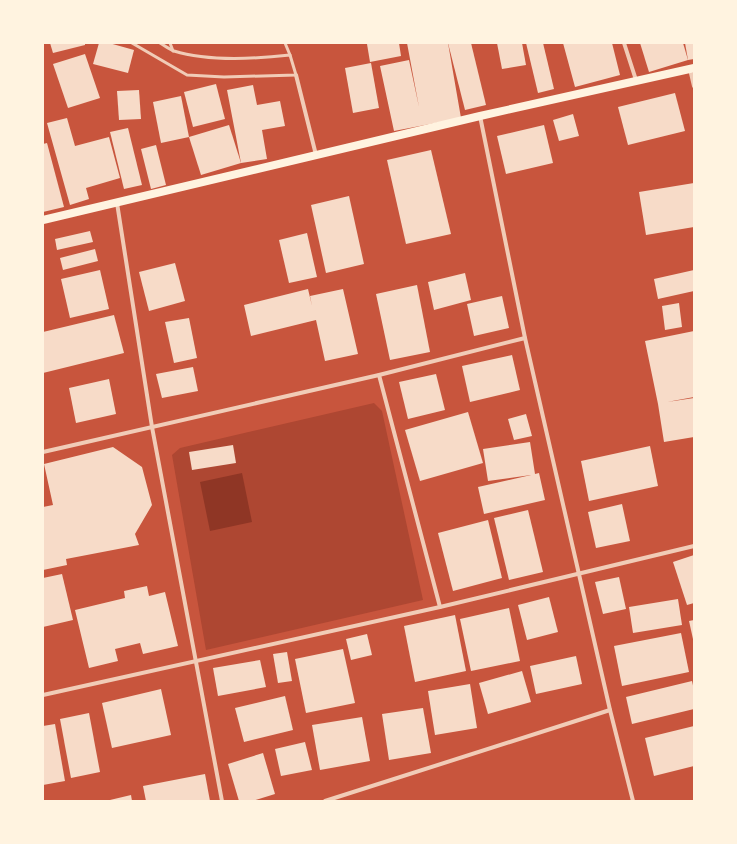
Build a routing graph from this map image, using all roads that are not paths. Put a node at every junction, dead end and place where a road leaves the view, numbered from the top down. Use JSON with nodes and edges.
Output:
{"nodes":[{"id":1,"x":132,"y":43,"type":"edge"},
{"id":2,"x":160,"y":43,"type":"edge"},
{"id":3,"x":170,"y":43,"type":"edge"},
{"id":4,"x":285,"y":43,"type":"edge"},
{"id":5,"x":624,"y":43,"type":"edge"},
{"id":6,"x":173,"y":50,"type":"junction"},
{"id":7,"x":290,"y":56,"type":"junction"},
{"id":8,"x":692,"y":68,"type":"edge"},
{"id":9,"x":296,"y":75,"type":"junction"},
{"id":10,"x":636,"y":80,"type":"junction"},
{"id":11,"x":694,"y":86,"type":"edge"},
{"id":12,"x":480,"y":116,"type":"junction"},
{"id":13,"x":316,"y":154,"type":"junction"},
{"id":14,"x":117,"y":202,"type":"junction"},
{"id":15,"x":43,"y":220,"type":"edge"},
{"id":16,"x":525,"y":338,"type":"junction"},
{"id":17,"x":379,"y":375,"type":"junction"},
{"id":18,"x":152,"y":427,"type":"junction"},
{"id":19,"x":43,"y":452,"type":"edge"},
{"id":20,"x":694,"y":546,"type":"edge"},
{"id":21,"x":580,"y":574,"type":"junction"},
{"id":22,"x":440,"y":607,"type":"junction"},
{"id":23,"x":197,"y":661,"type":"junction"},
{"id":24,"x":43,"y":695,"type":"edge"},
{"id":25,"x":610,"y":710,"type":"junction"},
{"id":26,"x":222,"y":801,"type":"edge"},
{"id":27,"x":325,"y":801,"type":"edge"},
{"id":28,"x":633,"y":801,"type":"edge"}],
"edges":[{"from":1,"to":9,"type":"lane"},
{"from":2,"to":6,"type":"lane"},
{"from":3,"to":6,"type":"lane"},
{"from":4,"to":7,"type":"lane"},
{"from":5,"to":10,"type":"street"},
{"from":6,"to":7,"type":"lane"},
{"from":7,"to":9,"type":"lane"},
{"from":8,"to":10,"type":"main road"},
{"from":8,"to":11,"type":"street"},
{"from":9,"to":13,"type":"street"},
{"from":10,"to":12,"type":"main road"},
{"from":12,"to":13,"type":"main road"},
{"from":12,"to":16,"type":"street"},
{"from":13,"to":14,"type":"main road"},
{"from":14,"to":15,"type":"main road"},
{"from":14,"to":18,"type":"street"},
{"from":16,"to":17,"type":"street"},
{"from":16,"to":21,"type":"street"},
{"from":17,"to":18,"type":"street"},
{"from":17,"to":22,"type":"street"},
{"from":18,"to":19,"type":"street"},
{"from":18,"to":23,"type":"street"},
{"from":20,"to":21,"type":"street"},
{"from":21,"to":22,"type":"street"},
{"from":21,"to":25,"type":"street"},
{"from":22,"to":23,"type":"street"},
{"from":23,"to":24,"type":"street"},
{"from":23,"to":26,"type":"street"},
{"from":25,"to":27,"type":"street"},
{"from":25,"to":28,"type":"street"}]}
